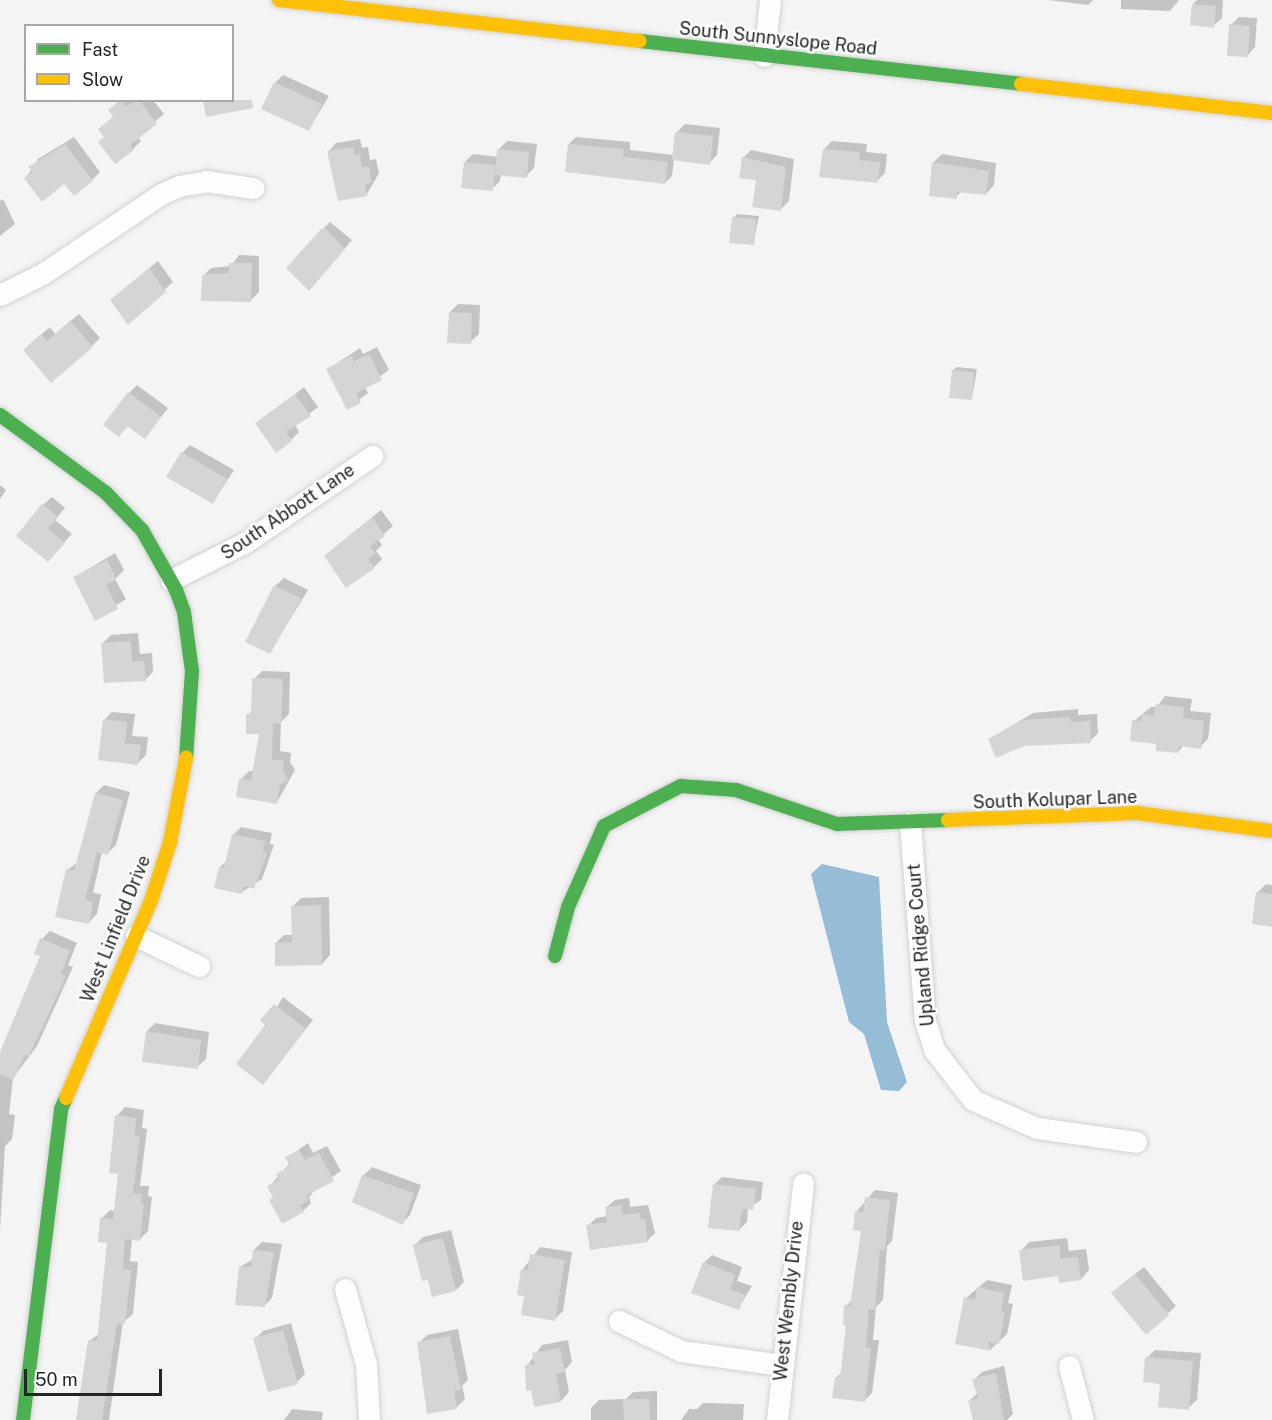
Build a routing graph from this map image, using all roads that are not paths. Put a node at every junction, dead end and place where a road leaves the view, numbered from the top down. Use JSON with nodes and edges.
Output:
{"nodes":[{"id":1,"x":279,"y":0,"type":"edge"},
{"id":2,"x":770,"y":0,"type":"edge"},
{"id":3,"x":764,"y":56,"type":"junction"},
{"id":4,"x":1272,"y":113,"type":"edge"},
{"id":5,"x":253,"y":188,"type":"dead end"},
{"id":6,"x":0,"y":295,"type":"edge"},
{"id":7,"x":0,"y":415,"type":"edge"},
{"id":8,"x":372,"y":456,"type":"dead end"},
{"id":9,"x":171,"y":580,"type":"junction"},
{"id":10,"x":910,"y":823,"type":"junction"},
{"id":11,"x":1272,"y":831,"type":"edge"},
{"id":12,"x":136,"y":936,"type":"junction"},
{"id":13,"x":555,"y":956,"type":"dead end"},
{"id":14,"x":199,"y":966,"type":"dead end"},
{"id":15,"x":1136,"y":1142,"type":"dead end"},
{"id":16,"x":803,"y":1183,"type":"dead end"},
{"id":17,"x":345,"y":1289,"type":"dead end"},
{"id":18,"x":619,"y":1321,"type":"dead end"},
{"id":19,"x":782,"y":1365,"type":"junction"},
{"id":20,"x":1069,"y":1366,"type":"dead end"},
{"id":21,"x":23,"y":1420,"type":"edge"},
{"id":22,"x":369,"y":1420,"type":"edge"},
{"id":23,"x":777,"y":1420,"type":"edge"},
{"id":24,"x":1083,"y":1420,"type":"edge"}],
"edges":[{"from":1,"to":3,"type":"street","name":"South Sunnyslope Road"},
{"from":2,"to":3,"type":"street"},
{"from":3,"to":4,"type":"street","name":"South Sunnyslope Road"},
{"from":5,"to":6,"type":"street"},
{"from":7,"to":9,"type":"street","name":"West Linfield Drive"},
{"from":8,"to":9,"type":"street","name":"South Abbott Lane"},
{"from":9,"to":12,"type":"street","name":"West Linfield Drive"},
{"from":10,"to":11,"type":"street","name":"South Kolupar Lane"},
{"from":10,"to":13,"type":"street","name":"South Kolupar Lane"},
{"from":10,"to":15,"type":"street","name":"Upland Ridge Court"},
{"from":12,"to":14,"type":"street"},
{"from":12,"to":21,"type":"street","name":"West Linfield Drive"},
{"from":16,"to":19,"type":"street","name":"West Wembly Drive"},
{"from":17,"to":22,"type":"street"},
{"from":18,"to":19,"type":"street"},
{"from":19,"to":23,"type":"street","name":"West Wembly Drive"},
{"from":20,"to":24,"type":"street"}]}
